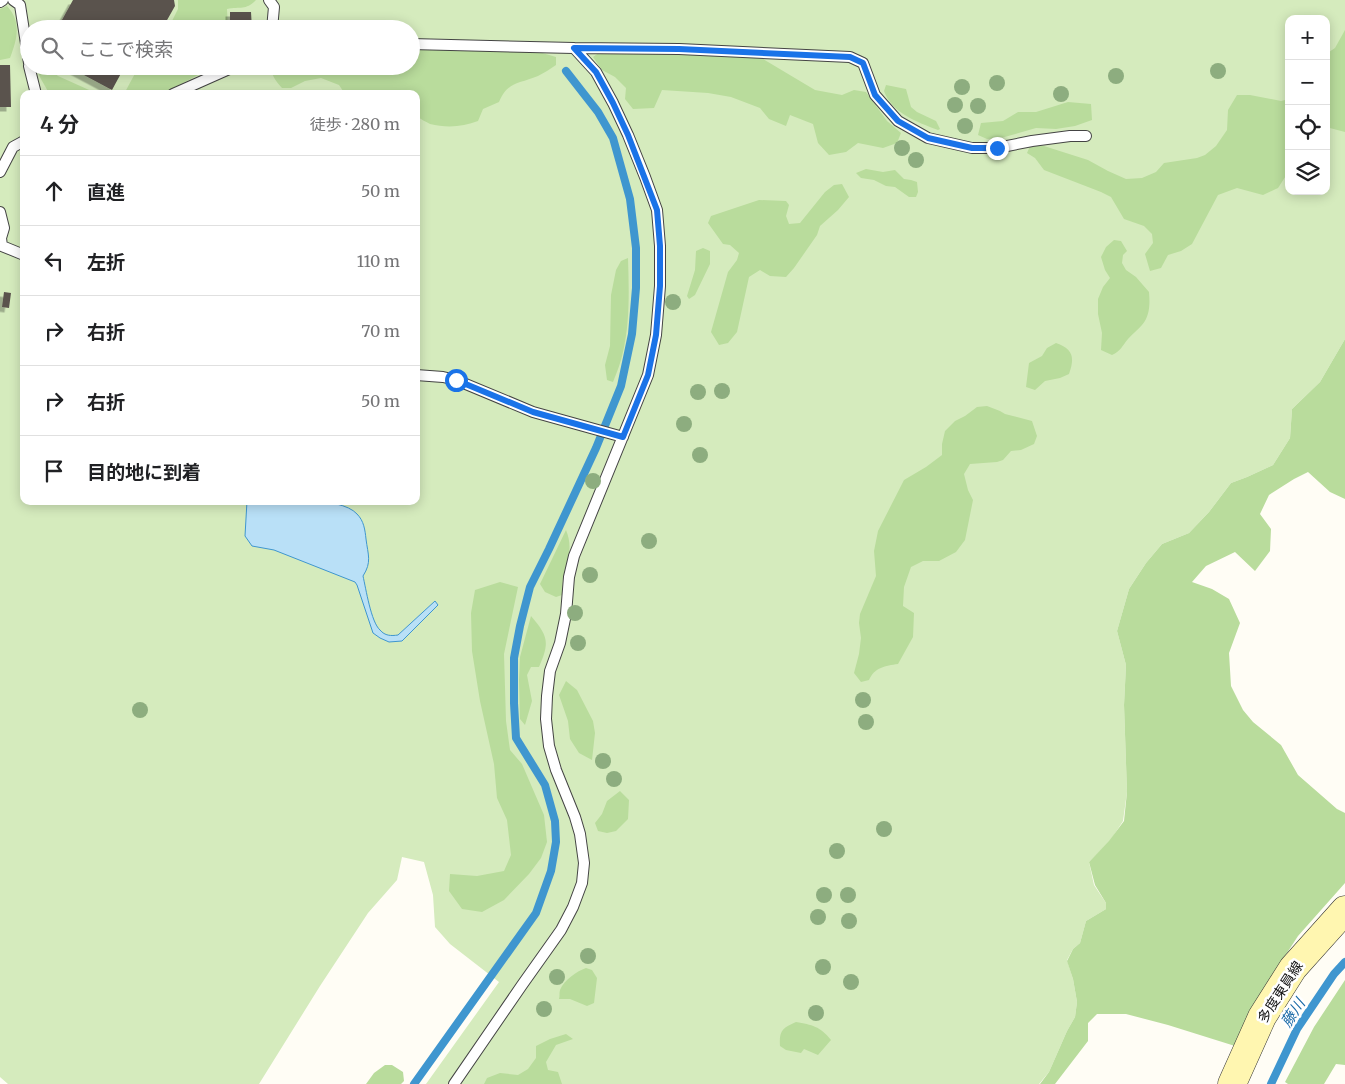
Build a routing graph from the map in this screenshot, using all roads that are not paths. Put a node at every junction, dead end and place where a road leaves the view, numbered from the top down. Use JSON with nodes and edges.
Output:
{"nodes":[{"id":1,"x":3,"y":0,"type":"edge"},
{"id":2,"x":13,"y":0,"type":"edge"},
{"id":3,"x":269,"y":0,"type":"edge"},
{"id":4,"x":0,"y":2,"type":"edge"},
{"id":5,"x":22,"y":20,"type":"edge"},
{"id":6,"x":273,"y":20,"type":"edge"},
{"id":7,"x":420,"y":44,"type":"edge"},
{"id":8,"x":574,"y":48,"type":"junction"},
{"id":9,"x":31,"y":75,"type":"edge"},
{"id":10,"x":216,"y":75,"type":"edge"},
{"id":11,"x":35,"y":90,"type":"edge"},
{"id":12,"x":182,"y":90,"type":"edge"},
{"id":13,"x":1086,"y":136,"type":"dead end"},
{"id":14,"x":20,"y":143,"type":"edge"},
{"id":15,"x":0,"y":172,"type":"edge"},
{"id":16,"x":0,"y":212,"type":"edge"},
{"id":17,"x":20,"y":253,"type":"edge"},
{"id":18,"x":420,"y":375,"type":"edge"},
{"id":19,"x":618,"y":436,"type":"junction"},
{"id":20,"x":1345,"y":910,"type":"edge"},
{"id":21,"x":454,"y":1084,"type":"edge"},
{"id":22,"x":1232,"y":1084,"type":"edge"}],
"edges":[{"from":1,"to":4,"type":"lane"},
{"from":2,"to":5,"type":"lane"},
{"from":3,"to":6,"type":"lane"},
{"from":7,"to":8,"type":"lane"},
{"from":8,"to":13,"type":"lane"},
{"from":8,"to":19,"type":"lane"},
{"from":9,"to":11,"type":"lane"},
{"from":10,"to":12,"type":"lane"},
{"from":14,"to":15,"type":"lane"},
{"from":16,"to":17,"type":"lane"},
{"from":18,"to":19,"type":"lane"},
{"from":19,"to":21,"type":"lane"},
{"from":20,"to":22,"type":"main road","name":"多度東員線"}]}
